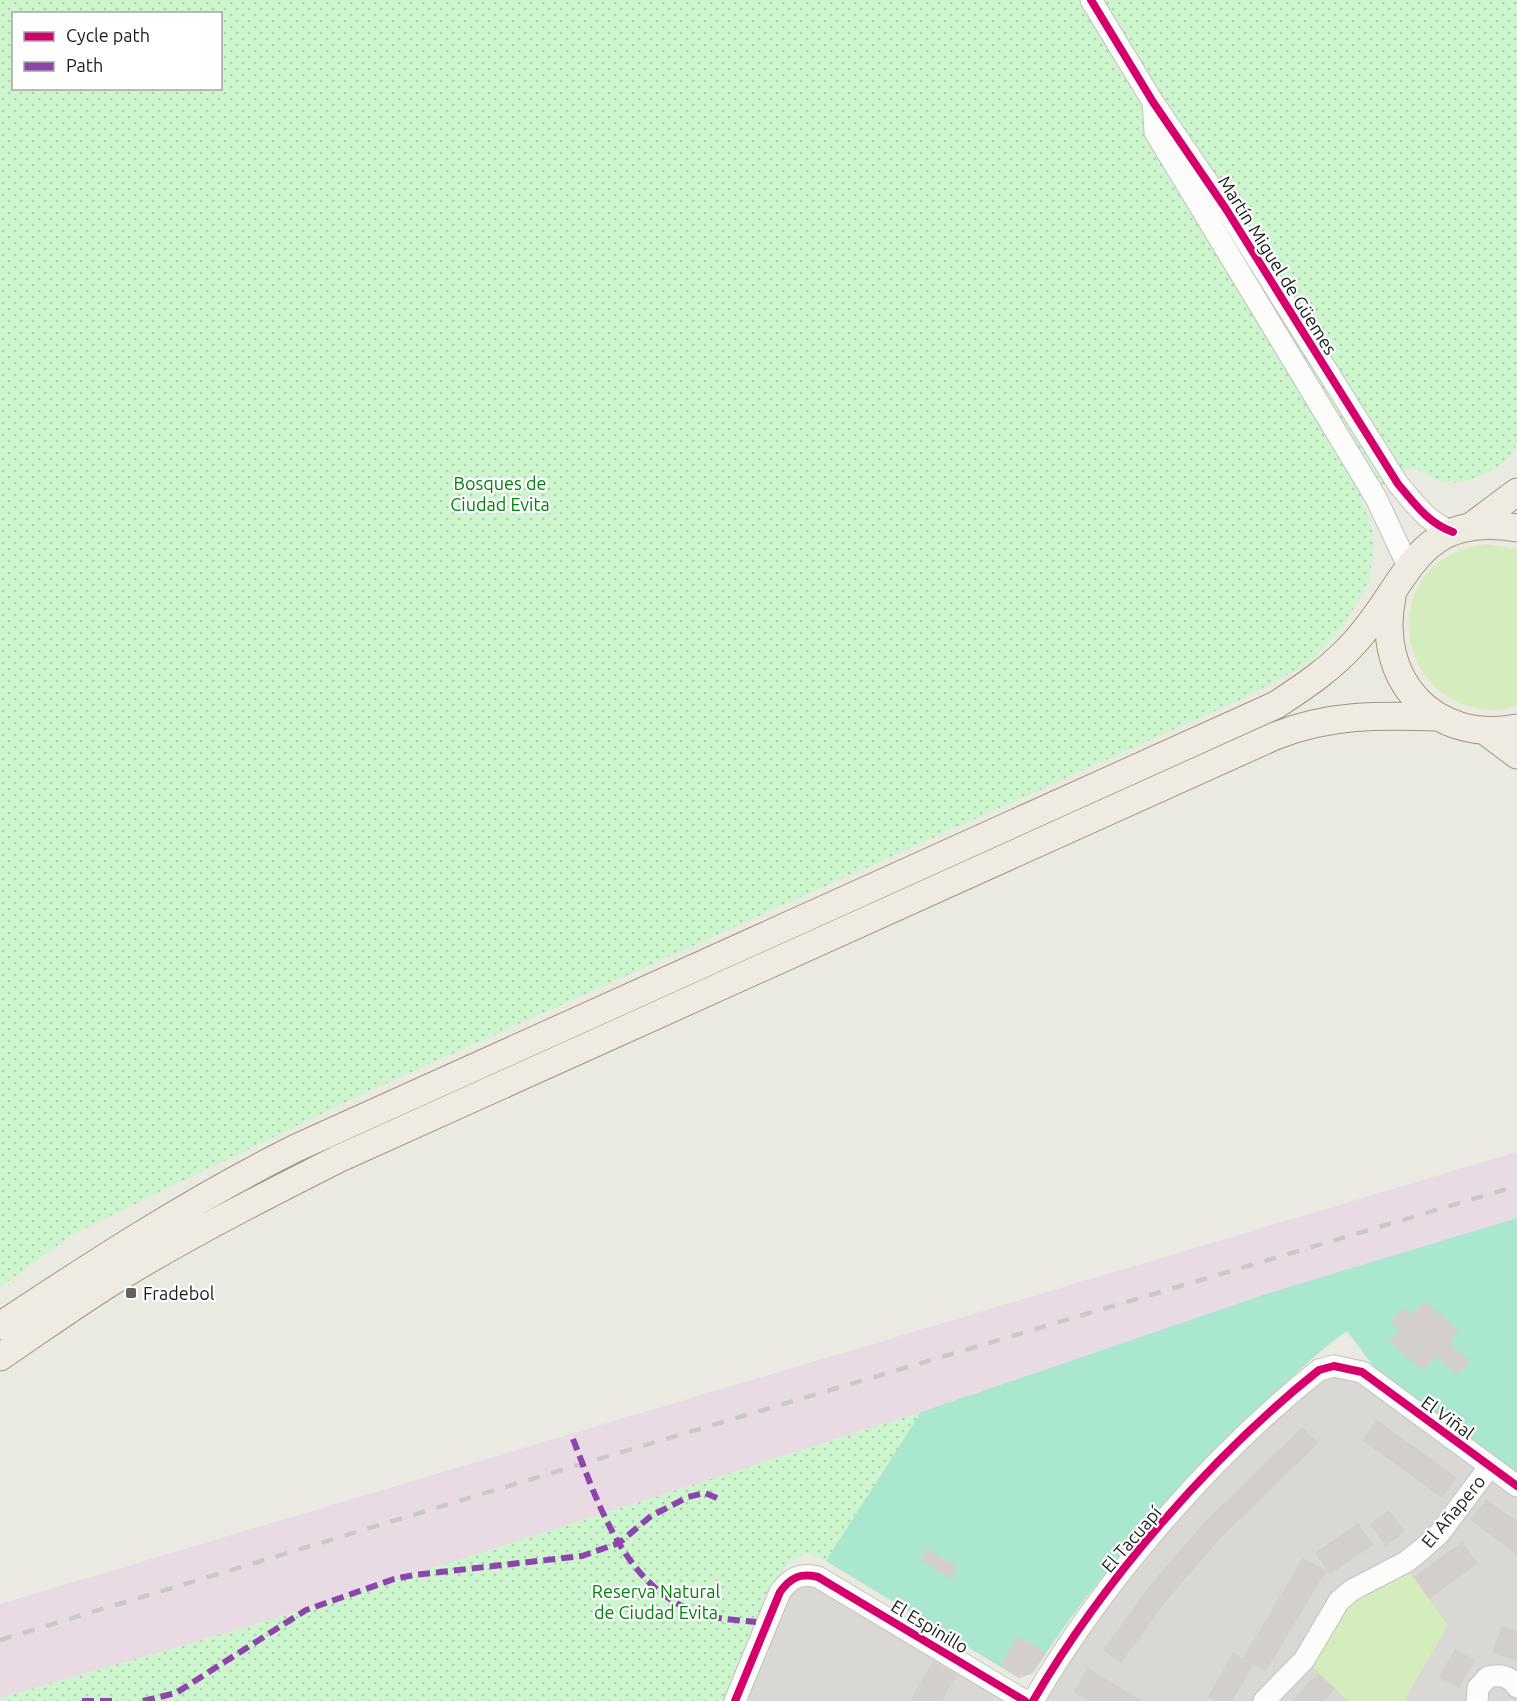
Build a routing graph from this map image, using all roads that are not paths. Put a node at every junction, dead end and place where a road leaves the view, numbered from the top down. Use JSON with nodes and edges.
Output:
{"nodes":[{"id":1,"x":1091,"y":0,"type":"edge"},
{"id":2,"x":1153,"y":102,"type":"junction"},
{"id":3,"x":1517,"y":492,"type":"edge"},
{"id":4,"x":1517,"y":528,"type":"edge"},
{"id":5,"x":1463,"y":529,"type":"junction"},
{"id":6,"x":1407,"y":566,"type":"junction"},
{"id":7,"x":1394,"y":590,"type":"junction"},
{"id":8,"x":1438,"y":717,"type":"junction"},
{"id":9,"x":1517,"y":728,"type":"edge"},
{"id":10,"x":1485,"y":731,"type":"junction"},
{"id":11,"x":1517,"y":755,"type":"edge"},
{"id":12,"x":0,"y":1326,"type":"edge"},
{"id":13,"x":0,"y":1357,"type":"edge"},
{"id":14,"x":1362,"y":1372,"type":"joint"},
{"id":15,"x":1490,"y":1466,"type":"junction"},
{"id":16,"x":1517,"y":1486,"type":"edge"},
{"id":17,"x":1517,"y":1687,"type":"edge"},
{"id":18,"x":735,"y":1701,"type":"edge"},
{"id":19,"x":1025,"y":1701,"type":"edge"},
{"id":20,"x":1033,"y":1701,"type":"edge"},
{"id":21,"x":1264,"y":1701,"type":"edge"},
{"id":22,"x":1477,"y":1701,"type":"edge"}],
"edges":[{"from":1,"to":2,"type":"street","name":"Martín Miguel de Güemes"},
{"from":2,"to":5,"type":"street","name":"Martín Miguel de Güemes"},
{"from":2,"to":6,"type":"street","name":"Martín Miguel de Güemes"},
{"from":3,"to":5,"type":"main road"},
{"from":4,"to":5,"type":"main road"},
{"from":5,"to":6,"type":"main road"},
{"from":6,"to":7,"type":"main road"},
{"from":7,"to":8,"type":"main road"},
{"from":7,"to":12,"type":"main road"},
{"from":8,"to":10,"type":"main road"},
{"from":8,"to":13,"type":"main road"},
{"from":9,"to":10,"type":"main road"},
{"from":10,"to":11,"type":"main road"},
{"from":14,"to":15,"type":"street","name":"El Viñal"},
{"from":14,"to":20,"type":"street","name":"El Tacuapí"},
{"from":15,"to":16,"type":"street","name":"El Viñal"},
{"from":15,"to":21,"type":"street","name":"El Añapero"},
{"from":17,"to":22,"type":"street"},
{"from":18,"to":19,"type":"street","name":"El Espinillo"}]}
